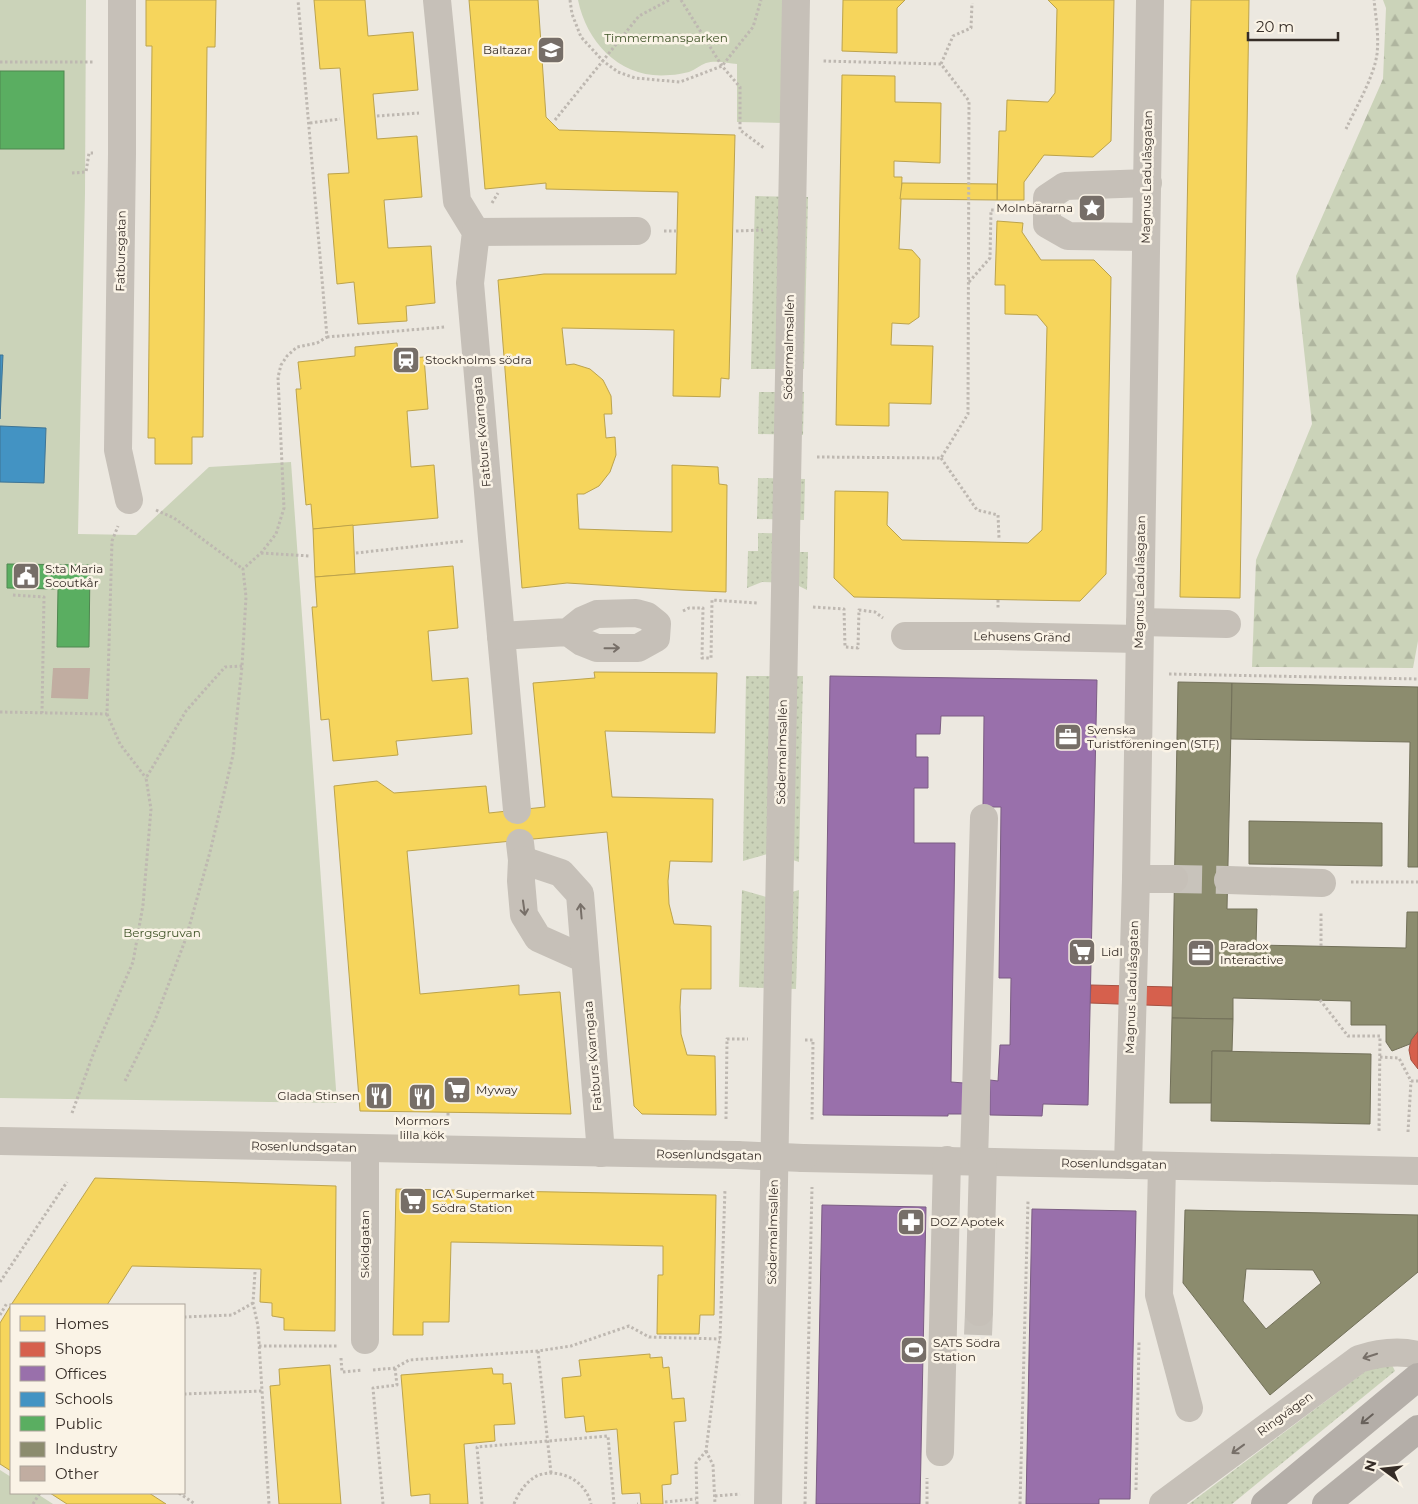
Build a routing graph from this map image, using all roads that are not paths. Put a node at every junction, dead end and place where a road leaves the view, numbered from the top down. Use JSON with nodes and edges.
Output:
{"nodes":[{"id":1,"x":122,"y":0,"type":"edge"},
{"id":2,"x":436,"y":0,"type":"edge"},
{"id":3,"x":796,"y":0,"type":"edge"},
{"id":4,"x":1150,"y":0,"type":"edge"},
{"id":5,"x":1148,"y":183,"type":"junction"},
{"id":6,"x":637,"y":231,"type":"dead end"},
{"id":7,"x":476,"y":232,"type":"junction"},
{"id":8,"x":1146,"y":236,"type":"junction"},
{"id":9,"x":130,"y":500,"type":"road end"},
{"id":10,"x":1227,"y":624,"type":"dead end"},
{"id":11,"x":1140,"y":630,"type":"junction"},
{"id":12,"x":568,"y":632,"type":"dead end"},
{"id":13,"x":501,"y":636,"type":"junction"},
{"id":14,"x":905,"y":636,"type":"dead end"},
{"id":15,"x":517,"y":810,"type":"dead end"},
{"id":16,"x":984,"y":818,"type":"dead end"},
{"id":17,"x":1136,"y":879,"type":"junction"},
{"id":18,"x":1174,"y":879,"type":"tunnel mouth"},
{"id":19,"x":1228,"y":880,"type":"tunnel mouth"},
{"id":20,"x":1322,"y":883,"type":"road end"},
{"id":21,"x":585,"y":959,"type":"junction"},
{"id":22,"x":0,"y":1141,"type":"edge"},
{"id":23,"x":365,"y":1148,"type":"junction"},
{"id":24,"x":601,"y":1152,"type":"junction"},
{"id":25,"x":947,"y":1160,"type":"junction"},
{"id":26,"x":979,"y":1161,"type":"junction"},
{"id":27,"x":1128,"y":1165,"type":"junction"},
{"id":28,"x":1162,"y":1166,"type":"junction"},
{"id":29,"x":1418,"y":1170,"type":"edge"},
{"id":30,"x":979,"y":1312,"type":"tunnel mouth"},
{"id":31,"x":365,"y":1340,"type":"road end"},
{"id":32,"x":1418,"y":1355,"type":"edge"},
{"id":33,"x":1418,"y":1377,"type":"edge"},
{"id":34,"x":1189,"y":1408,"type":"dead end"},
{"id":35,"x":1418,"y":1429,"type":"edge"},
{"id":36,"x":940,"y":1452,"type":"dead end"},
{"id":37,"x":768,"y":1504,"type":"edge"},
{"id":38,"x":1163,"y":1504,"type":"edge"},
{"id":39,"x":1265,"y":1504,"type":"edge"},
{"id":40,"x":1326,"y":1504,"type":"edge"}],
"edges":[{"from":1,"to":9,"type":"street","name":"Fatbursgatan"},
{"from":2,"to":7,"type":"street"},
{"from":3,"to":37,"type":"street","name":"Södermalmsallén"},
{"from":4,"to":5,"type":"street","name":"Magnus Ladulåsgatan"},
{"from":5,"to":8,"type":"street","name":"Magnus Ladulåsgatan"},
{"from":5,"to":8,"type":"street"},
{"from":6,"to":7,"type":"street"},
{"from":7,"to":13,"type":"street","name":"Fatburs Kvarngata"},
{"from":8,"to":11,"type":"street","name":"Magnus Ladulåsgatan"},
{"from":10,"to":11,"type":"street","name":"Lehusens Gränd"},
{"from":11,"to":14,"type":"street","name":"Lehusens Gränd"},
{"from":11,"to":17,"type":"street","name":"Magnus Ladulåsgatan"},
{"from":12,"to":13,"type":"street"},
{"from":13,"to":15,"type":"street","name":"Fatburs Kvarngata"},
{"from":16,"to":26,"type":"street"},
{"from":17,"to":18,"type":"street"},
{"from":17,"to":27,"type":"street","name":"Magnus Ladulåsgatan"},
{"from":19,"to":20,"type":"street"},
{"from":21,"to":21,"type":"street","name":"Fatburs Kvarngata","one_way":true},
{"from":21,"to":24,"type":"street","name":"Fatburs Kvarngata"},
{"from":22,"to":23,"type":"street","name":"Rosenlundsgatan"},
{"from":23,"to":24,"type":"street","name":"Rosenlundsgatan"},
{"from":23,"to":31,"type":"street","name":"Sköldgatan"},
{"from":24,"to":25,"type":"street","name":"Rosenlundsgatan","bridge":true},
{"from":25,"to":26,"type":"street","name":"Rosenlundsgatan"},
{"from":25,"to":36,"type":"street"},
{"from":26,"to":27,"type":"street","name":"Rosenlundsgatan"},
{"from":26,"to":30,"type":"street"},
{"from":27,"to":28,"type":"street","name":"Rosenlundsgatan"},
{"from":28,"to":29,"type":"street","name":"Rosenlundsgatan"},
{"from":28,"to":34,"type":"street"},
{"from":32,"to":38,"type":"street","name":"Ringvägen","one_way":true},
{"from":33,"to":39,"type":"main road","one_way":true},
{"from":35,"to":40,"type":"main road"}]}
